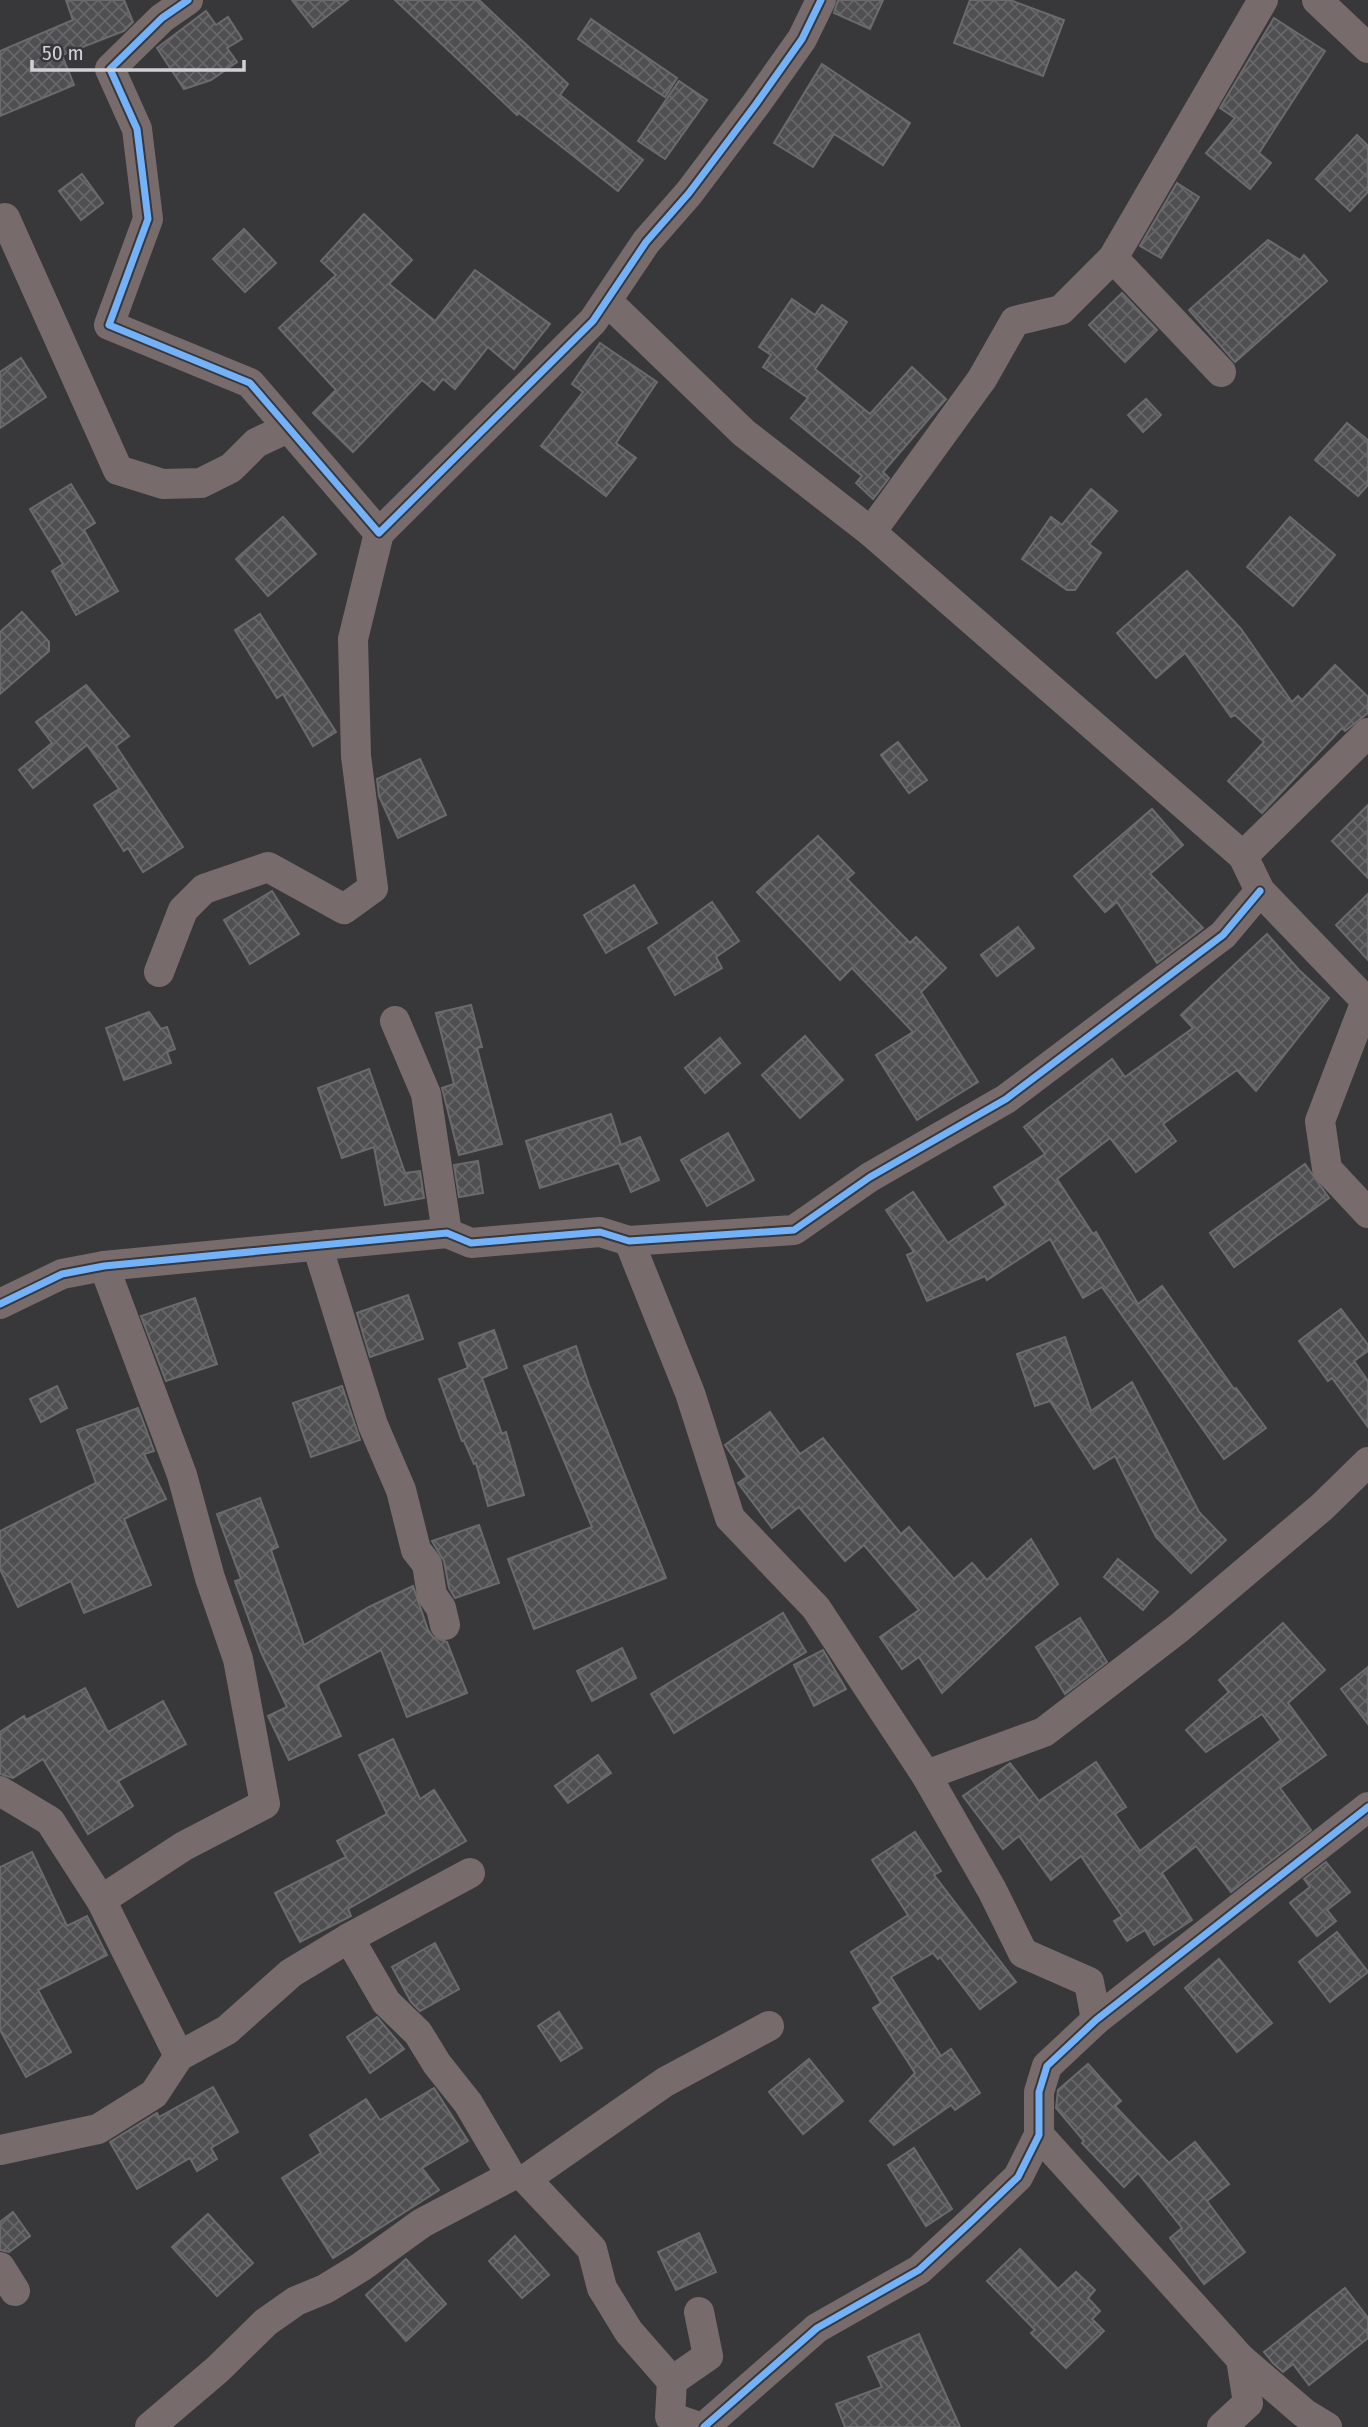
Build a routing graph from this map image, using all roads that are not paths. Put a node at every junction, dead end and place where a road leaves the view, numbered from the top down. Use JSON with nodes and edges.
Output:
{"nodes":[{"id":1,"x":188,"y":0,"type":"edge"},
{"id":2,"x":821,"y":0,"type":"edge"},
{"id":3,"x":1263,"y":0,"type":"edge"},
{"id":4,"x":1317,"y":0,"type":"edge"},
{"id":5,"x":1368,"y":48,"type":"edge"},
{"id":6,"x":0,"y":221,"type":"edge"},
{"id":7,"x":1113,"y":258,"type":"junction"},
{"id":8,"x":608,"y":302,"type":"junction"},
{"id":9,"x":1221,"y":372,"type":"dead end"},
{"id":10,"x":288,"y":428,"type":"junction"},
{"id":11,"x":871,"y":532,"type":"junction"},
{"id":12,"x":379,"y":533,"type":"junction"},
{"id":13,"x":1368,"y":733,"type":"edge"},
{"id":14,"x":1243,"y":856,"type":"junction"},
{"id":15,"x":1260,"y":891,"type":"junction"},
{"id":16,"x":159,"y":972,"type":"dead end"},
{"id":17,"x":1367,"y":1002,"type":"edge"},
{"id":18,"x":395,"y":1021,"type":"dead end"},
{"id":19,"x":1368,"y":1213,"type":"edge"},
{"id":20,"x":447,"y":1233,"type":"junction"},
{"id":21,"x":629,"y":1241,"type":"junction"},
{"id":22,"x":317,"y":1245,"type":"junction"},
{"id":23,"x":104,"y":1266,"type":"junction"},
{"id":24,"x":0,"y":1304,"type":"edge"},
{"id":25,"x":1368,"y":1462,"type":"edge"},
{"id":26,"x":445,"y":1625,"type":"dead end"},
{"id":27,"x":926,"y":1775,"type":"junction"},
{"id":28,"x":0,"y":1791,"type":"edge"},
{"id":29,"x":1368,"y":1807,"type":"edge"},
{"id":30,"x":470,"y":1873,"type":"dead end"},
{"id":31,"x":101,"y":1900,"type":"junction"},
{"id":32,"x":349,"y":1938,"type":"junction"},
{"id":33,"x":1096,"y":2020,"type":"junction"},
{"id":34,"x":769,"y":2026,"type":"dead end"},
{"id":35,"x":179,"y":2056,"type":"junction"},
{"id":36,"x":1039,"y":2135,"type":"junction"},
{"id":37,"x":0,"y":2150,"type":"edge"},
{"id":38,"x":518,"y":2178,"type":"junction"},
{"id":39,"x":699,"y":2312,"type":"dead end"},
{"id":40,"x":1241,"y":2359,"type":"junction"},
{"id":41,"x":672,"y":2381,"type":"junction"},
{"id":42,"x":150,"y":2427,"type":"edge"},
{"id":43,"x":701,"y":2427,"type":"edge"},
{"id":44,"x":1222,"y":2427,"type":"edge"},
{"id":45,"x":1326,"y":2427,"type":"edge"}],
"edges":[{"from":1,"to":10,"type":"street"},
{"from":2,"to":8,"type":"street"},
{"from":3,"to":7,"type":"street"},
{"from":4,"to":5,"type":"street"},
{"from":6,"to":10,"type":"street"},
{"from":7,"to":9,"type":"street"},
{"from":7,"to":11,"type":"street"},
{"from":8,"to":11,"type":"street"},
{"from":8,"to":12,"type":"street"},
{"from":10,"to":12,"type":"street"},
{"from":11,"to":14,"type":"street"},
{"from":12,"to":16,"type":"street"},
{"from":13,"to":14,"type":"street"},
{"from":14,"to":15,"type":"street"},
{"from":15,"to":17,"type":"street"},
{"from":15,"to":21,"type":"street"},
{"from":17,"to":19,"type":"street"},
{"from":18,"to":20,"type":"street"},
{"from":20,"to":21,"type":"street"},
{"from":20,"to":22,"type":"street"},
{"from":21,"to":27,"type":"street"},
{"from":22,"to":23,"type":"street"},
{"from":22,"to":26,"type":"street"},
{"from":23,"to":24,"type":"street"},
{"from":23,"to":31,"type":"street"},
{"from":25,"to":27,"type":"street"},
{"from":27,"to":33,"type":"street"},
{"from":28,"to":31,"type":"street"},
{"from":29,"to":33,"type":"street"},
{"from":30,"to":32,"type":"street"},
{"from":31,"to":35,"type":"street"},
{"from":32,"to":35,"type":"street"},
{"from":32,"to":38,"type":"street"},
{"from":33,"to":36,"type":"street"},
{"from":34,"to":38,"type":"street"},
{"from":35,"to":37,"type":"street"},
{"from":36,"to":40,"type":"street"},
{"from":36,"to":43,"type":"street"},
{"from":38,"to":41,"type":"street"},
{"from":38,"to":42,"type":"street"},
{"from":39,"to":41,"type":"street"},
{"from":40,"to":44,"type":"street"},
{"from":40,"to":45,"type":"street"},
{"from":41,"to":43,"type":"street"}]}
